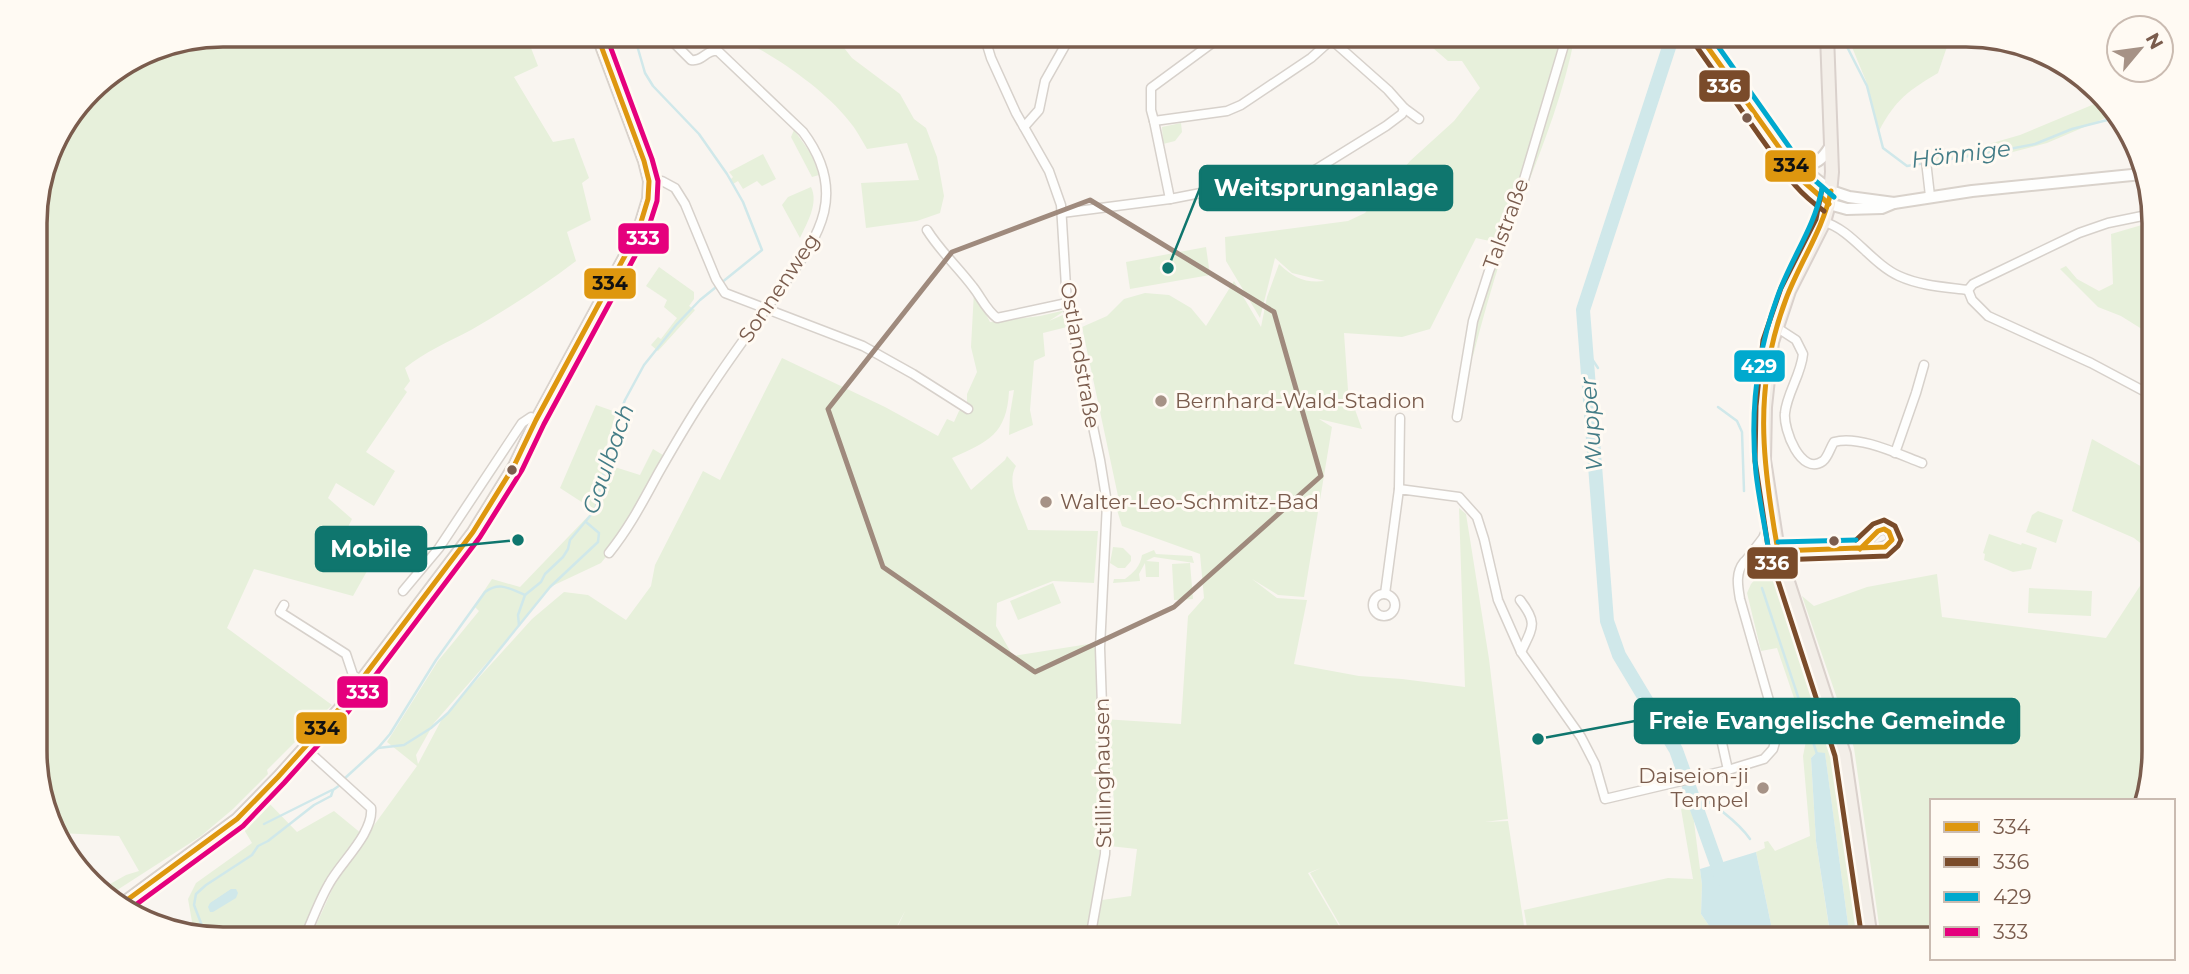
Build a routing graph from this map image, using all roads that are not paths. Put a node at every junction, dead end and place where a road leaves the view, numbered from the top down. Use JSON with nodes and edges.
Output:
{"nodes":[{"id":1,"x":1206,"y":47,"type":"edge"},
{"id":2,"x":1320,"y":47,"type":"edge"},
{"id":3,"x":1340,"y":47,"type":"edge"},
{"id":4,"x":1563,"y":47,"type":"edge"},
{"id":5,"x":1708,"y":47,"type":"edge"},
{"id":6,"x":1827,"y":47,"type":"edge"},
{"id":7,"x":602,"y":48,"type":"edge"},
{"id":8,"x":679,"y":48,"type":"edge"},
{"id":9,"x":987,"y":48,"type":"edge"},
{"id":10,"x":1063,"y":48,"type":"edge"},
{"id":11,"x":1404,"y":108,"type":"junction"},
{"id":12,"x":1419,"y":119,"type":"dead end"},
{"id":13,"x":1154,"y":121,"type":"junction"},
{"id":14,"x":1024,"y":127,"type":"junction"},
{"id":15,"x":1830,"y":147,"type":"junction"},
{"id":16,"x":1783,"y":153,"type":"junction"},
{"id":17,"x":1799,"y":165,"type":"junction"},
{"id":18,"x":1927,"y":165,"type":"dead end"},
{"id":19,"x":2135,"y":175,"type":"edge"},
{"id":20,"x":649,"y":181,"type":"junction"},
{"id":21,"x":1930,"y":196,"type":"junction"},
{"id":22,"x":1830,"y":198,"type":"junction"},
{"id":23,"x":1170,"y":199,"type":"junction"},
{"id":24,"x":1062,"y":213,"type":"junction"},
{"id":25,"x":2141,"y":217,"type":"edge"},
{"id":26,"x":1824,"y":222,"type":"junction"},
{"id":27,"x":926,"y":230,"type":"dead end"},
{"id":28,"x":1968,"y":290,"type":"junction"},
{"id":29,"x":1067,"y":303,"type":"junction"},
{"id":30,"x":767,"y":308,"type":"junction"},
{"id":31,"x":1776,"y":327,"type":"junction"},
{"id":32,"x":1923,"y":365,"type":"dead end"},
{"id":33,"x":2142,"y":390,"type":"edge"},
{"id":34,"x":968,"y":409,"type":"dead end"},
{"id":35,"x":1457,"y":417,"type":"dead end"},
{"id":36,"x":1400,"y":418,"type":"dead end"},
{"id":37,"x":536,"y":420,"type":"junction"},
{"id":38,"x":1895,"y":453,"type":"junction"},
{"id":39,"x":1922,"y":463,"type":"dead end"},
{"id":40,"x":1399,"y":489,"type":"junction"},
{"id":41,"x":1772,"y":517,"type":"junction"},
{"id":42,"x":1860,"y":549,"type":"dead end"},
{"id":43,"x":1778,"y":551,"type":"junction"},
{"id":44,"x":609,"y":553,"type":"dead end"},
{"id":45,"x":1746,"y":560,"type":"junction"},
{"id":46,"x":403,"y":591,"type":"dead end"},
{"id":47,"x":1385,"y":594,"type":"dead end"},
{"id":48,"x":1520,"y":600,"type":"dead end"},
{"id":49,"x":284,"y":605,"type":"dead end"},
{"id":50,"x":1101,"y":648,"type":"joint"},
{"id":51,"x":1521,"y":652,"type":"junction"},
{"id":52,"x":361,"y":681,"type":"junction"},
{"id":53,"x":1720,"y":734,"type":"dead end"},
{"id":54,"x":305,"y":748,"type":"junction"},
{"id":55,"x":1728,"y":770,"type":"junction"},
{"id":56,"x":129,"y":899,"type":"edge"},
{"id":57,"x":1869,"y":926,"type":"edge"},
{"id":58,"x":309,"y":927,"type":"edge"},
{"id":59,"x":1092,"y":927,"type":"edge"}],
"edges":[{"from":1,"to":13,"type":"street"},
{"from":2,"to":13,"type":"street"},
{"from":3,"to":11,"type":"street"},
{"from":4,"to":35,"type":"street","name":"Talstraße"},
{"from":5,"to":16,"type":"main road"},
{"from":6,"to":15,"type":"main road"},
{"from":7,"to":20,"type":"main road"},
{"from":8,"to":30,"type":"street","name":"Sonnenweg"},
{"from":9,"to":14,"type":"street","name":"Ostlandstraße"},
{"from":10,"to":14,"type":"street"},
{"from":11,"to":12,"type":"street"},
{"from":11,"to":23,"type":"street"},
{"from":13,"to":23,"type":"street"},
{"from":14,"to":24,"type":"street","name":"Ostlandstraße"},
{"from":15,"to":17,"type":"main road"},
{"from":15,"to":22,"type":"main road"},
{"from":16,"to":17,"type":"main road"},
{"from":16,"to":22,"type":"main road"},
{"from":17,"to":22,"type":"main road"},
{"from":18,"to":21,"type":"street"},
{"from":19,"to":21,"type":"main road"},
{"from":20,"to":30,"type":"street"},
{"from":20,"to":37,"type":"main road"},
{"from":21,"to":22,"type":"main road"},
{"from":22,"to":26,"type":"main road"},
{"from":23,"to":24,"type":"street"},
{"from":24,"to":29,"type":"street","name":"Ostlandstraße"},
{"from":25,"to":28,"type":"street"},
{"from":26,"to":28,"type":"street"},
{"from":26,"to":31,"type":"main road"},
{"from":27,"to":29,"type":"street"},
{"from":28,"to":33,"type":"street"},
{"from":29,"to":50,"type":"street","name":"Ostlandstraße"},
{"from":30,"to":34,"type":"street"},
{"from":30,"to":44,"type":"street","name":"Sonnenweg"},
{"from":31,"to":38,"type":"street"},
{"from":31,"to":41,"type":"main road"},
{"from":32,"to":38,"type":"street"},
{"from":36,"to":40,"type":"street"},
{"from":37,"to":46,"type":"street"},
{"from":37,"to":52,"type":"main road"},
{"from":38,"to":39,"type":"street"},
{"from":40,"to":47,"type":"street"},
{"from":40,"to":51,"type":"street"},
{"from":41,"to":43,"type":"main road"},
{"from":41,"to":45,"type":"street"},
{"from":42,"to":43,"type":"street"},
{"from":43,"to":45,"type":"street"},
{"from":43,"to":57,"type":"main road"},
{"from":45,"to":55,"type":"street"},
{"from":48,"to":51,"type":"street"},
{"from":49,"to":52,"type":"street"},
{"from":50,"to":59,"type":"street","name":"Stillinghausen"},
{"from":51,"to":55,"type":"street"},
{"from":52,"to":54,"type":"main road"},
{"from":53,"to":55,"type":"street"},
{"from":54,"to":56,"type":"main road"},
{"from":54,"to":58,"type":"street"}]}
